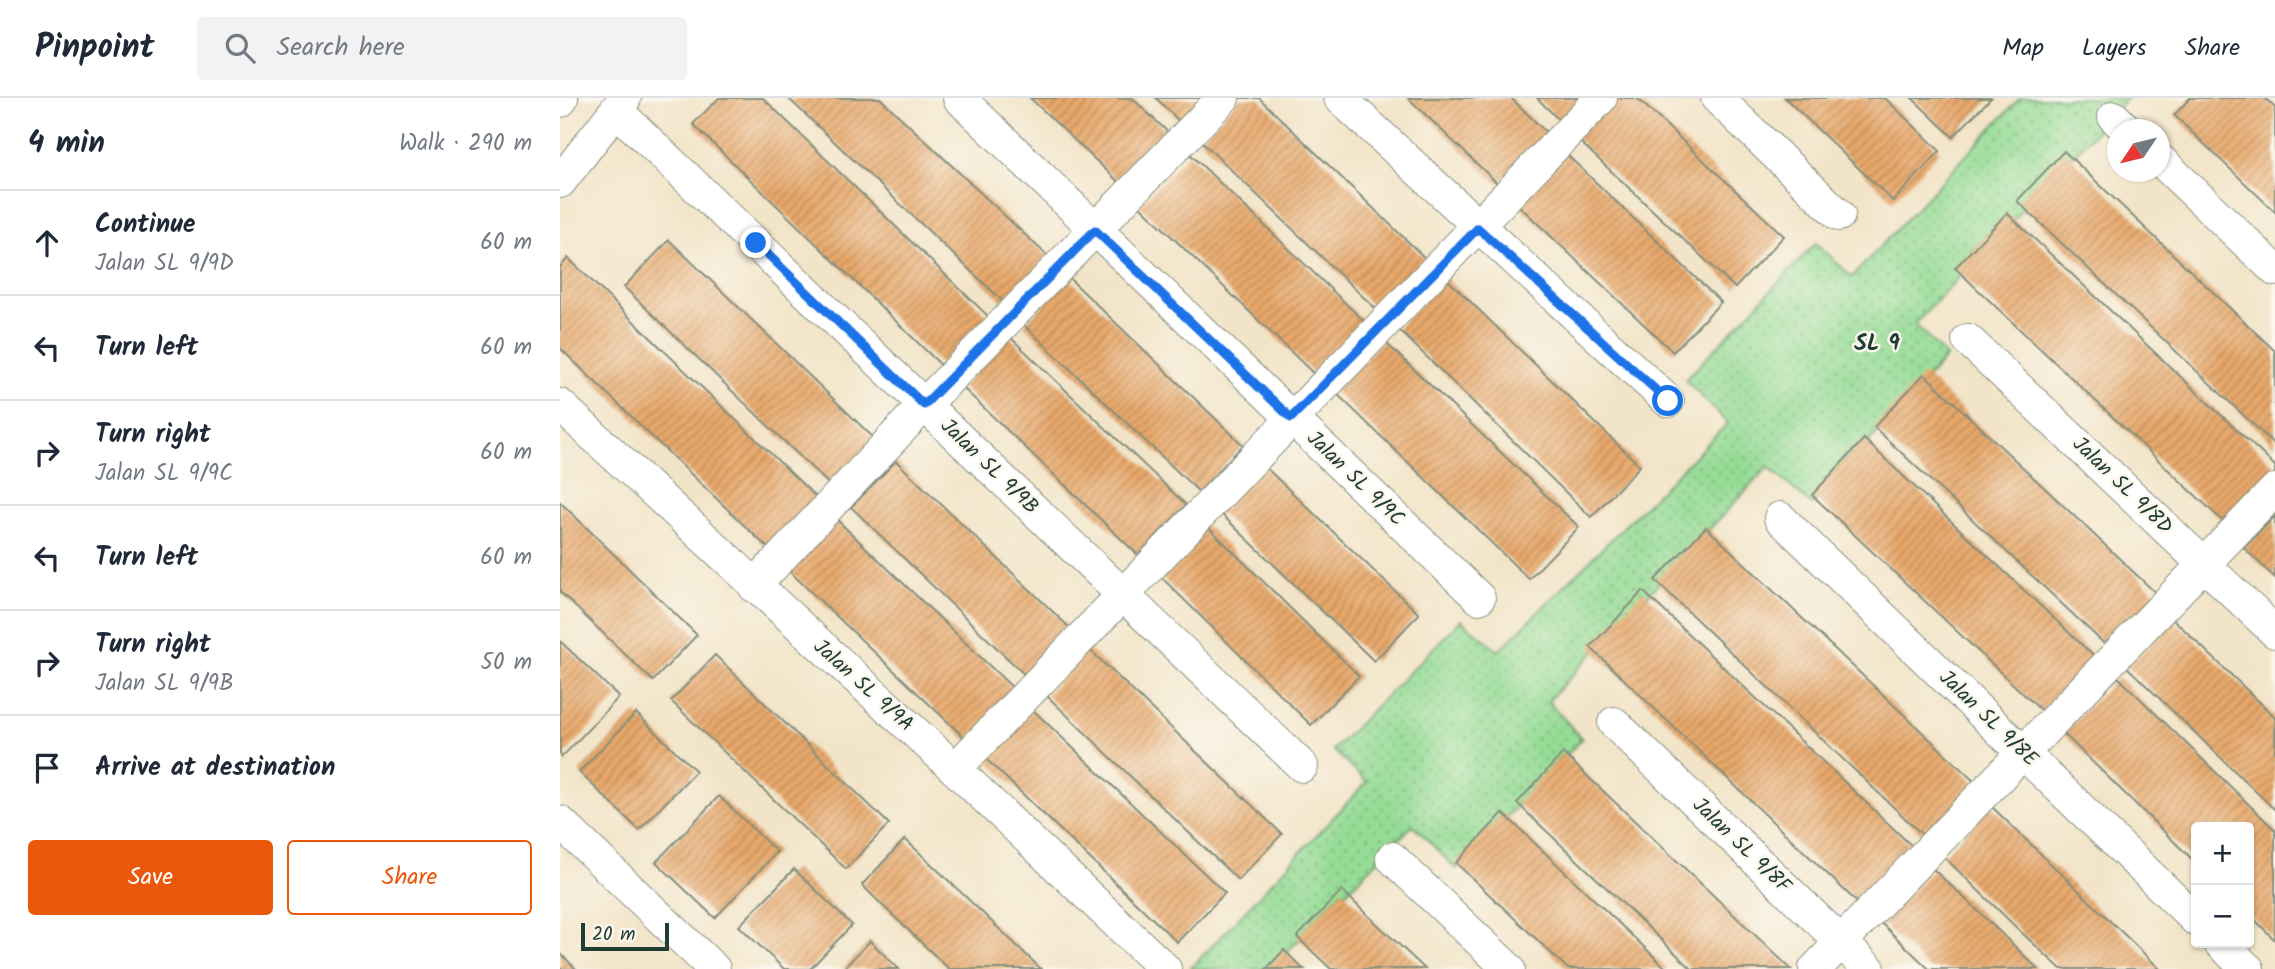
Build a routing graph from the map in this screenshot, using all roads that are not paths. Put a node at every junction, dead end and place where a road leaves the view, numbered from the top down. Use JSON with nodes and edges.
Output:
{"nodes":[{"id":1,"x":959,"y":98,"type":"edge"},
{"id":2,"x":1223,"y":98,"type":"edge"},
{"id":3,"x":1340,"y":98,"type":"edge"},
{"id":4,"x":1601,"y":98,"type":"edge"},
{"id":5,"x":1717,"y":98,"type":"edge"},
{"id":6,"x":621,"y":104,"type":"edge"},
{"id":7,"x":2170,"y":170,"type":"edge"},
{"id":8,"x":560,"y":182,"type":"edge"},
{"id":9,"x":1839,"y":215,"type":"dead end"},
{"id":10,"x":1478,"y":228,"type":"junction"},
{"id":11,"x":1095,"y":230,"type":"junction"},
{"id":12,"x":2275,"y":270,"type":"edge"},
{"id":13,"x":1968,"y":340,"type":"dead end"},
{"id":14,"x":1668,"y":401,"type":"dead end"},
{"id":15,"x":560,"y":405,"type":"edge"},
{"id":16,"x":924,"y":405,"type":"junction"},
{"id":17,"x":1291,"y":418,"type":"junction"},
{"id":18,"x":2275,"y":490,"type":"edge"},
{"id":19,"x":1780,"y":518,"type":"dead end"},
{"id":20,"x":2204,"y":564,"type":"junction"},
{"id":21,"x":754,"y":586,"type":"junction"},
{"id":22,"x":1122,"y":595,"type":"junction"},
{"id":23,"x":1479,"y":598,"type":"dead end"},
{"id":24,"x":2275,"y":632,"type":"edge"},
{"id":25,"x":1614,"y":723,"type":"dead end"},
{"id":26,"x":2023,"y":752,"type":"junction"},
{"id":27,"x":1301,"y":766,"type":"dead end"},
{"id":28,"x":955,"y":769,"type":"junction"},
{"id":29,"x":560,"y":822,"type":"edge"},
{"id":30,"x":1392,"y":858,"type":"dead end"},
{"id":31,"x":2191,"y":915,"type":"edge"},
{"id":32,"x":1840,"y":941,"type":"junction"},
{"id":33,"x":2225,"y":948,"type":"edge"},
{"id":34,"x":714,"y":969,"type":"edge"},
{"id":35,"x":1165,"y":969,"type":"edge"},
{"id":36,"x":1509,"y":969,"type":"edge"},
{"id":37,"x":1815,"y":969,"type":"edge"},
{"id":38,"x":1869,"y":969,"type":"edge"},
{"id":39,"x":2248,"y":969,"type":"edge"}],
"edges":[{"from":1,"to":11,"type":"street","name":"Jalan SL 9/9C"},
{"from":2,"to":11,"type":"street"},
{"from":3,"to":10,"type":"street"},
{"from":4,"to":10,"type":"street"},
{"from":5,"to":9,"type":"street"},
{"from":6,"to":8,"type":"street"},
{"from":6,"to":16,"type":"street","name":"Jalan SL 9/9B"},
{"from":7,"to":12,"type":"street"},
{"from":10,"to":14,"type":"street"},
{"from":10,"to":17,"type":"street"},
{"from":11,"to":16,"type":"street"},
{"from":11,"to":17,"type":"street","name":"Jalan SL 9/9C"},
{"from":13,"to":20,"type":"street","name":"Jalan SL 9/8D"},
{"from":15,"to":21,"type":"street","name":"Jalan SL 9/9A"},
{"from":16,"to":21,"type":"street"},
{"from":16,"to":22,"type":"street","name":"Jalan SL 9/9B"},
{"from":17,"to":22,"type":"street"},
{"from":17,"to":23,"type":"street","name":"Jalan SL 9/9C"},
{"from":18,"to":20,"type":"street"},
{"from":19,"to":26,"type":"street","name":"Jalan SL 9/8E"},
{"from":20,"to":24,"type":"street","name":"Jalan SL 9/8D"},
{"from":20,"to":26,"type":"street"},
{"from":21,"to":28,"type":"street","name":"Jalan SL 9/9A"},
{"from":22,"to":27,"type":"street","name":"Jalan SL 9/9B"},
{"from":22,"to":28,"type":"street"},
{"from":25,"to":32,"type":"street","name":"Jalan SL 9/8F"},
{"from":26,"to":31,"type":"street","name":"Jalan SL 9/8E"},
{"from":26,"to":32,"type":"street"},
{"from":28,"to":35,"type":"street","name":"Jalan SL 9/9A"},
{"from":29,"to":34,"type":"street"},
{"from":30,"to":36,"type":"street"},
{"from":32,"to":37,"type":"street"},
{"from":32,"to":38,"type":"street","name":"Jalan SL 9/8F"},
{"from":33,"to":39,"type":"street"}]}
